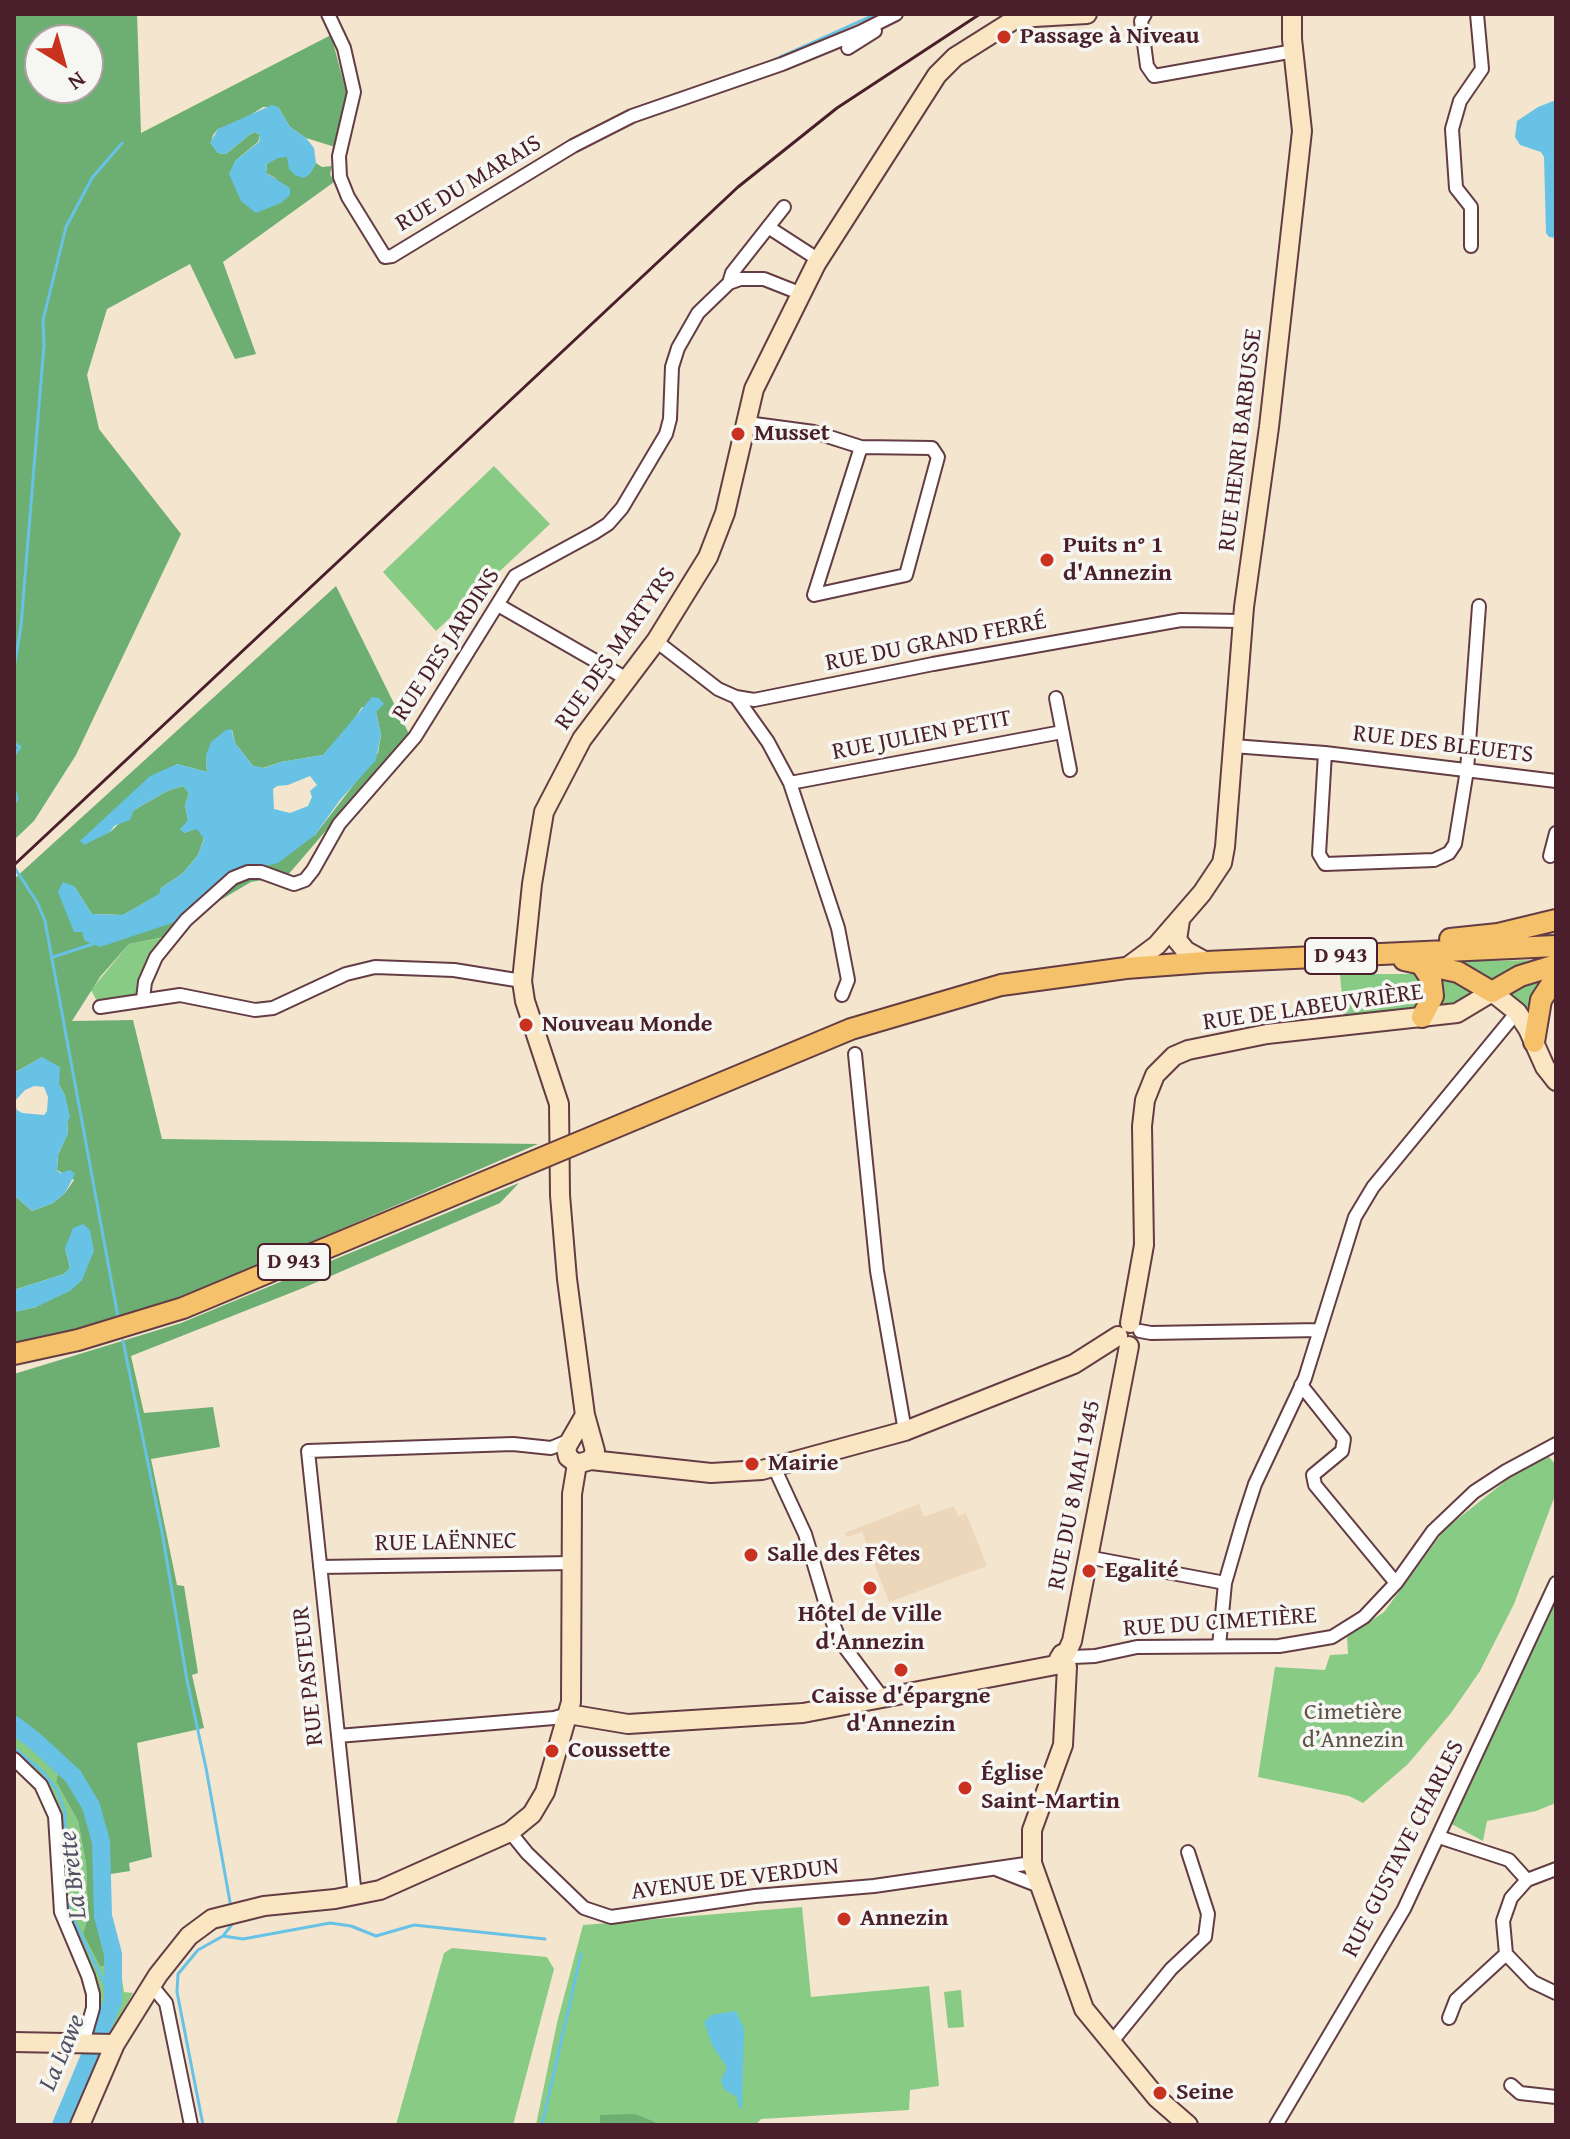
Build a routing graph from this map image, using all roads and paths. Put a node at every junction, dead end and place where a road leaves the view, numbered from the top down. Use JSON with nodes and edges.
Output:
{"nodes":[{"id":1,"x":328,"y":14,"type":"edge"},
{"id":2,"x":896,"y":14,"type":"edge"},
{"id":3,"x":1087,"y":14,"type":"edge"},
{"id":4,"x":1145,"y":14,"type":"edge"},
{"id":5,"x":1285,"y":14,"type":"edge"},
{"id":6,"x":1477,"y":14,"type":"edge"},
{"id":7,"x":1017,"y":16,"type":"edge"},
{"id":8,"x":1293,"y":45,"type":"junction"},
{"id":9,"x":848,"y":48,"type":"dead end"},
{"id":10,"x":784,"y":207,"type":"dead end"},
{"id":11,"x":768,"y":227,"type":"junction"},
{"id":12,"x":1471,"y":246,"type":"dead end"},
{"id":13,"x":819,"y":260,"type":"junction"},
{"id":14,"x":729,"y":283,"type":"junction"},
{"id":15,"x":802,"y":294,"type":"junction"},
{"id":16,"x":747,"y":423,"type":"junction"},
{"id":17,"x":861,"y":447,"type":"junction"},
{"id":18,"x":498,"y":605,"type":"junction"},
{"id":19,"x":1479,"y":606,"type":"dead end"},
{"id":20,"x":1242,"y":621,"type":"junction"},
{"id":21,"x":656,"y":641,"type":"junction"},
{"id":22,"x":627,"y":679,"type":"junction"},
{"id":23,"x":736,"y":697,"type":"junction"},
{"id":24,"x":1056,"y":698,"type":"dead end"},
{"id":25,"x":1062,"y":732,"type":"junction"},
{"id":26,"x":1233,"y":746,"type":"junction"},
{"id":27,"x":1325,"y":753,"type":"junction"},
{"id":28,"x":1070,"y":770,"type":"dead end"},
{"id":29,"x":1467,"y":770,"type":"junction"},
{"id":30,"x":1556,"y":781,"type":"edge"},
{"id":31,"x":790,"y":783,"type":"junction"},
{"id":32,"x":1556,"y":833,"type":"edge"},
{"id":33,"x":1550,"y":856,"type":"dead end"},
{"id":34,"x":1180,"y":920,"type":"junction"},
{"id":35,"x":1556,"y":920,"type":"edge"},
{"id":36,"x":1556,"y":946,"type":"edge"},
{"id":37,"x":1381,"y":954,"type":"junction"},
{"id":38,"x":1206,"y":962,"type":"junction"},
{"id":39,"x":1421,"y":964,"type":"junction"},
{"id":40,"x":1556,"y":965,"type":"edge"},
{"id":41,"x":1126,"y":968,"type":"junction"},
{"id":42,"x":1556,"y":977,"type":"edge"},
{"id":43,"x":522,"y":981,"type":"junction"},
{"id":44,"x":1492,"y":992,"type":"junction"},
{"id":45,"x":842,"y":995,"type":"dead end"},
{"id":46,"x":143,"y":999,"type":"junction"},
{"id":47,"x":100,"y":1007,"type":"dead end"},
{"id":48,"x":1517,"y":1012,"type":"junction"},
{"id":49,"x":1422,"y":1017,"type":"junction"},
{"id":50,"x":1534,"y":1042,"type":"junction"},
{"id":51,"x":855,"y":1054,"type":"dead end"},
{"id":52,"x":1556,"y":1081,"type":"edge"},
{"id":53,"x":1319,"y":1330,"type":"junction"},
{"id":54,"x":1129,"y":1334,"type":"junction"},
{"id":55,"x":78,"y":1340,"type":"junction"},
{"id":56,"x":14,"y":1354,"type":"edge"},
{"id":57,"x":14,"y":1363,"type":"edge"},
{"id":58,"x":1301,"y":1385,"type":"junction"},
{"id":59,"x":905,"y":1431,"type":"junction"},
{"id":60,"x":1556,"y":1444,"type":"edge"},
{"id":61,"x":577,"y":1449,"type":"junction"},
{"id":62,"x":774,"y":1467,"type":"junction"},
{"id":63,"x":1087,"y":1557,"type":"junction"},
{"id":64,"x":573,"y":1563,"type":"junction"},
{"id":65,"x":320,"y":1567,"type":"junction"},
{"id":66,"x":1225,"y":1583,"type":"junction"},
{"id":67,"x":1396,"y":1583,"type":"junction"},
{"id":68,"x":1556,"y":1583,"type":"edge"},
{"id":69,"x":1219,"y":1646,"type":"junction"},
{"id":70,"x":1067,"y":1660,"type":"junction"},
{"id":71,"x":882,"y":1697,"type":"junction"},
{"id":72,"x":568,"y":1714,"type":"junction"},
{"id":73,"x":338,"y":1736,"type":"junction"},
{"id":74,"x":14,"y":1759,"type":"edge"},
{"id":75,"x":510,"y":1832,"type":"junction"},
{"id":76,"x":1439,"y":1837,"type":"junction"},
{"id":77,"x":1188,"y":1852,"type":"dead end"},
{"id":78,"x":1556,"y":1869,"type":"edge"},
{"id":79,"x":998,"y":1870,"type":"junction"},
{"id":80,"x":1031,"y":1874,"type":"junction"},
{"id":81,"x":1527,"y":1880,"type":"junction"},
{"id":82,"x":355,"y":1896,"type":"junction"},
{"id":83,"x":1506,"y":1954,"type":"junction"},
{"id":84,"x":150,"y":1988,"type":"junction"},
{"id":85,"x":1556,"y":1993,"type":"edge"},
{"id":86,"x":1449,"y":2018,"type":"dead end"},
{"id":87,"x":14,"y":2042,"type":"edge"},
{"id":88,"x":85,"y":2043,"type":"junction"},
{"id":89,"x":112,"y":2044,"type":"junction"},
{"id":90,"x":1110,"y":2044,"type":"junction"},
{"id":91,"x":1511,"y":2085,"type":"dead end"},
{"id":92,"x":1556,"y":2097,"type":"edge"},
{"id":93,"x":1157,"y":2098,"type":"junction"},
{"id":94,"x":80,"y":2125,"type":"edge"},
{"id":95,"x":191,"y":2125,"type":"edge"},
{"id":96,"x":1166,"y":2125,"type":"edge"},
{"id":97,"x":1188,"y":2125,"type":"edge"},
{"id":98,"x":1276,"y":2125,"type":"edge"}],
"edges":[{"from":1,"to":2,"type":"street","name":"RUE DU MARAIS"},
{"from":2,"to":9,"type":"street"},
{"from":3,"to":7,"type":"street","name":"RUE DES MARTYRS"},
{"from":4,"to":8,"type":"street"},
{"from":5,"to":8,"type":"street","name":"RUE HENRI BARBUSSE"},
{"from":6,"to":12,"type":"street"},
{"from":7,"to":13,"type":"street","name":"RUE DES MARTYRS"},
{"from":8,"to":20,"type":"street","name":"RUE HENRI BARBUSSE"},
{"from":10,"to":11,"type":"street","name":"RUE DES JARDINS"},
{"from":11,"to":13,"type":"street"},
{"from":11,"to":14,"type":"street","name":"RUE DES JARDINS"},
{"from":13,"to":15,"type":"street","name":"RUE DES MARTYRS"},
{"from":14,"to":15,"type":"street"},
{"from":14,"to":18,"type":"street","name":"RUE DES JARDINS"},
{"from":15,"to":16,"type":"street","name":"RUE DES MARTYRS"},
{"from":16,"to":17,"type":"street"},
{"from":16,"to":21,"type":"street","name":"RUE DES MARTYRS"},
{"from":17,"to":17,"type":"street"},
{"from":18,"to":22,"type":"street"},
{"from":18,"to":46,"type":"street","name":"RUE DES JARDINS"},
{"from":19,"to":29,"type":"street"},
{"from":20,"to":23,"type":"street","name":"RUE DU GRAND FERRÉ"},
{"from":20,"to":26,"type":"street","name":"RUE HENRI BARBUSSE"},
{"from":21,"to":22,"type":"street","name":"RUE DES MARTYRS"},
{"from":21,"to":23,"type":"street"},
{"from":22,"to":43,"type":"street","name":"RUE DES MARTYRS"},
{"from":23,"to":31,"type":"street"},
{"from":24,"to":25,"type":"street"},
{"from":25,"to":28,"type":"street"},
{"from":25,"to":31,"type":"street","name":"RUE JULIEN PETIT"},
{"from":26,"to":27,"type":"street","name":"RUE DES BLEUETS"},
{"from":26,"to":34,"type":"street","name":"RUE HENRI BARBUSSE"},
{"from":27,"to":29,"type":"street","name":"RUE DES BLEUETS"},
{"from":27,"to":29,"type":"street"},
{"from":29,"to":30,"type":"street","name":"RUE DES BLEUETS"},
{"from":31,"to":45,"type":"street"},
{"from":32,"to":33,"type":"street"},
{"from":34,"to":38,"type":"street"},
{"from":34,"to":41,"type":"street","name":"RUE HENRI BARBUSSE"},
{"from":35,"to":37,"type":"main road"},
{"from":36,"to":37,"type":"main road","number":"D 943"},
{"from":37,"to":38,"type":"main road","number":"D 943"},
{"from":37,"to":39,"type":"main road"},
{"from":38,"to":41,"type":"main road","number":"D 943"},
{"from":39,"to":44,"type":"main road"},
{"from":39,"to":49,"type":"main road"},
{"from":40,"to":44,"type":"main road"},
{"from":41,"to":55,"type":"main road","number":"D 943","bridge":true},
{"from":42,"to":50,"type":"main road"},
{"from":43,"to":46,"type":"street"},
{"from":43,"to":61,"type":"street","name":"RUE DES MARTYRS"},
{"from":44,"to":48,"type":"street"},
{"from":44,"to":49,"type":"street","name":"RUE DE LABEUVRIÈRE"},
{"from":46,"to":47,"type":"street"},
{"from":48,"to":50,"type":"street"},
{"from":48,"to":53,"type":"street"},
{"from":49,"to":54,"type":"street","name":"RUE DE LABEUVRIÈRE"},
{"from":50,"to":52,"type":"street"},
{"from":51,"to":59,"type":"street"},
{"from":53,"to":54,"type":"street"},
{"from":53,"to":58,"type":"street"},
{"from":54,"to":59,"type":"street"},
{"from":54,"to":63,"type":"street","name":"RUE DU 8 MAI 1945"},
{"from":55,"to":56,"type":"main road","number":"D 943"},
{"from":55,"to":57,"type":"main road","number":"D 943"},
{"from":58,"to":66,"type":"street"},
{"from":58,"to":67,"type":"street"},
{"from":59,"to":62,"type":"street"},
{"from":60,"to":67,"type":"street","name":"RUE DU CIMETIÈRE"},
{"from":61,"to":62,"type":"street"},
{"from":61,"to":64,"type":"street"},
{"from":61,"to":65,"type":"street","name":"RUE PASTEUR"},
{"from":62,"to":71,"type":"street"},
{"from":63,"to":66,"type":"street"},
{"from":63,"to":70,"type":"street","name":"RUE DU 8 MAI 1945"},
{"from":64,"to":65,"type":"street","name":"RUE LAËNNEC"},
{"from":64,"to":72,"type":"street"},
{"from":65,"to":73,"type":"street","name":"RUE PASTEUR"},
{"from":66,"to":69,"type":"street"},
{"from":67,"to":69,"type":"street","name":"RUE DU CIMETIÈRE"},
{"from":68,"to":76,"type":"street","name":"RUE GUSTAVE CHARLES"},
{"from":69,"to":70,"type":"street","name":"RUE DU CIMETIÈRE"},
{"from":70,"to":71,"type":"street"},
{"from":70,"to":80,"type":"street","name":"RUE DU 8 MAI 1945"},
{"from":71,"to":72,"type":"street"},
{"from":72,"to":73,"type":"street"},
{"from":72,"to":75,"type":"street"},
{"from":73,"to":82,"type":"street","name":"RUE PASTEUR"},
{"from":74,"to":88,"type":"street"},
{"from":75,"to":79,"type":"street","name":"AVENUE DE VERDUN"},
{"from":75,"to":82,"type":"street"},
{"from":76,"to":81,"type":"street"},
{"from":76,"to":98,"type":"street","name":"RUE GUSTAVE CHARLES"},
{"from":77,"to":90,"type":"street"},
{"from":78,"to":81,"type":"street"},
{"from":79,"to":80,"type":"street","name":"AVENUE DE VERDUN"},
{"from":79,"to":80,"type":"street","name":"AVENUE DE VERDUN"},
{"from":80,"to":90,"type":"street"},
{"from":81,"to":83,"type":"street"},
{"from":82,"to":84,"type":"street"},
{"from":83,"to":85,"type":"street"},
{"from":83,"to":86,"type":"street"},
{"from":84,"to":89,"type":"street"},
{"from":84,"to":95,"type":"street"},
{"from":87,"to":88,"type":"street"},
{"from":88,"to":89,"type":"street"},
{"from":89,"to":94,"type":"street"},
{"from":90,"to":93,"type":"street"},
{"from":91,"to":92,"type":"street"},
{"from":93,"to":96,"type":"street"},
{"from":93,"to":97,"type":"street"}]}
